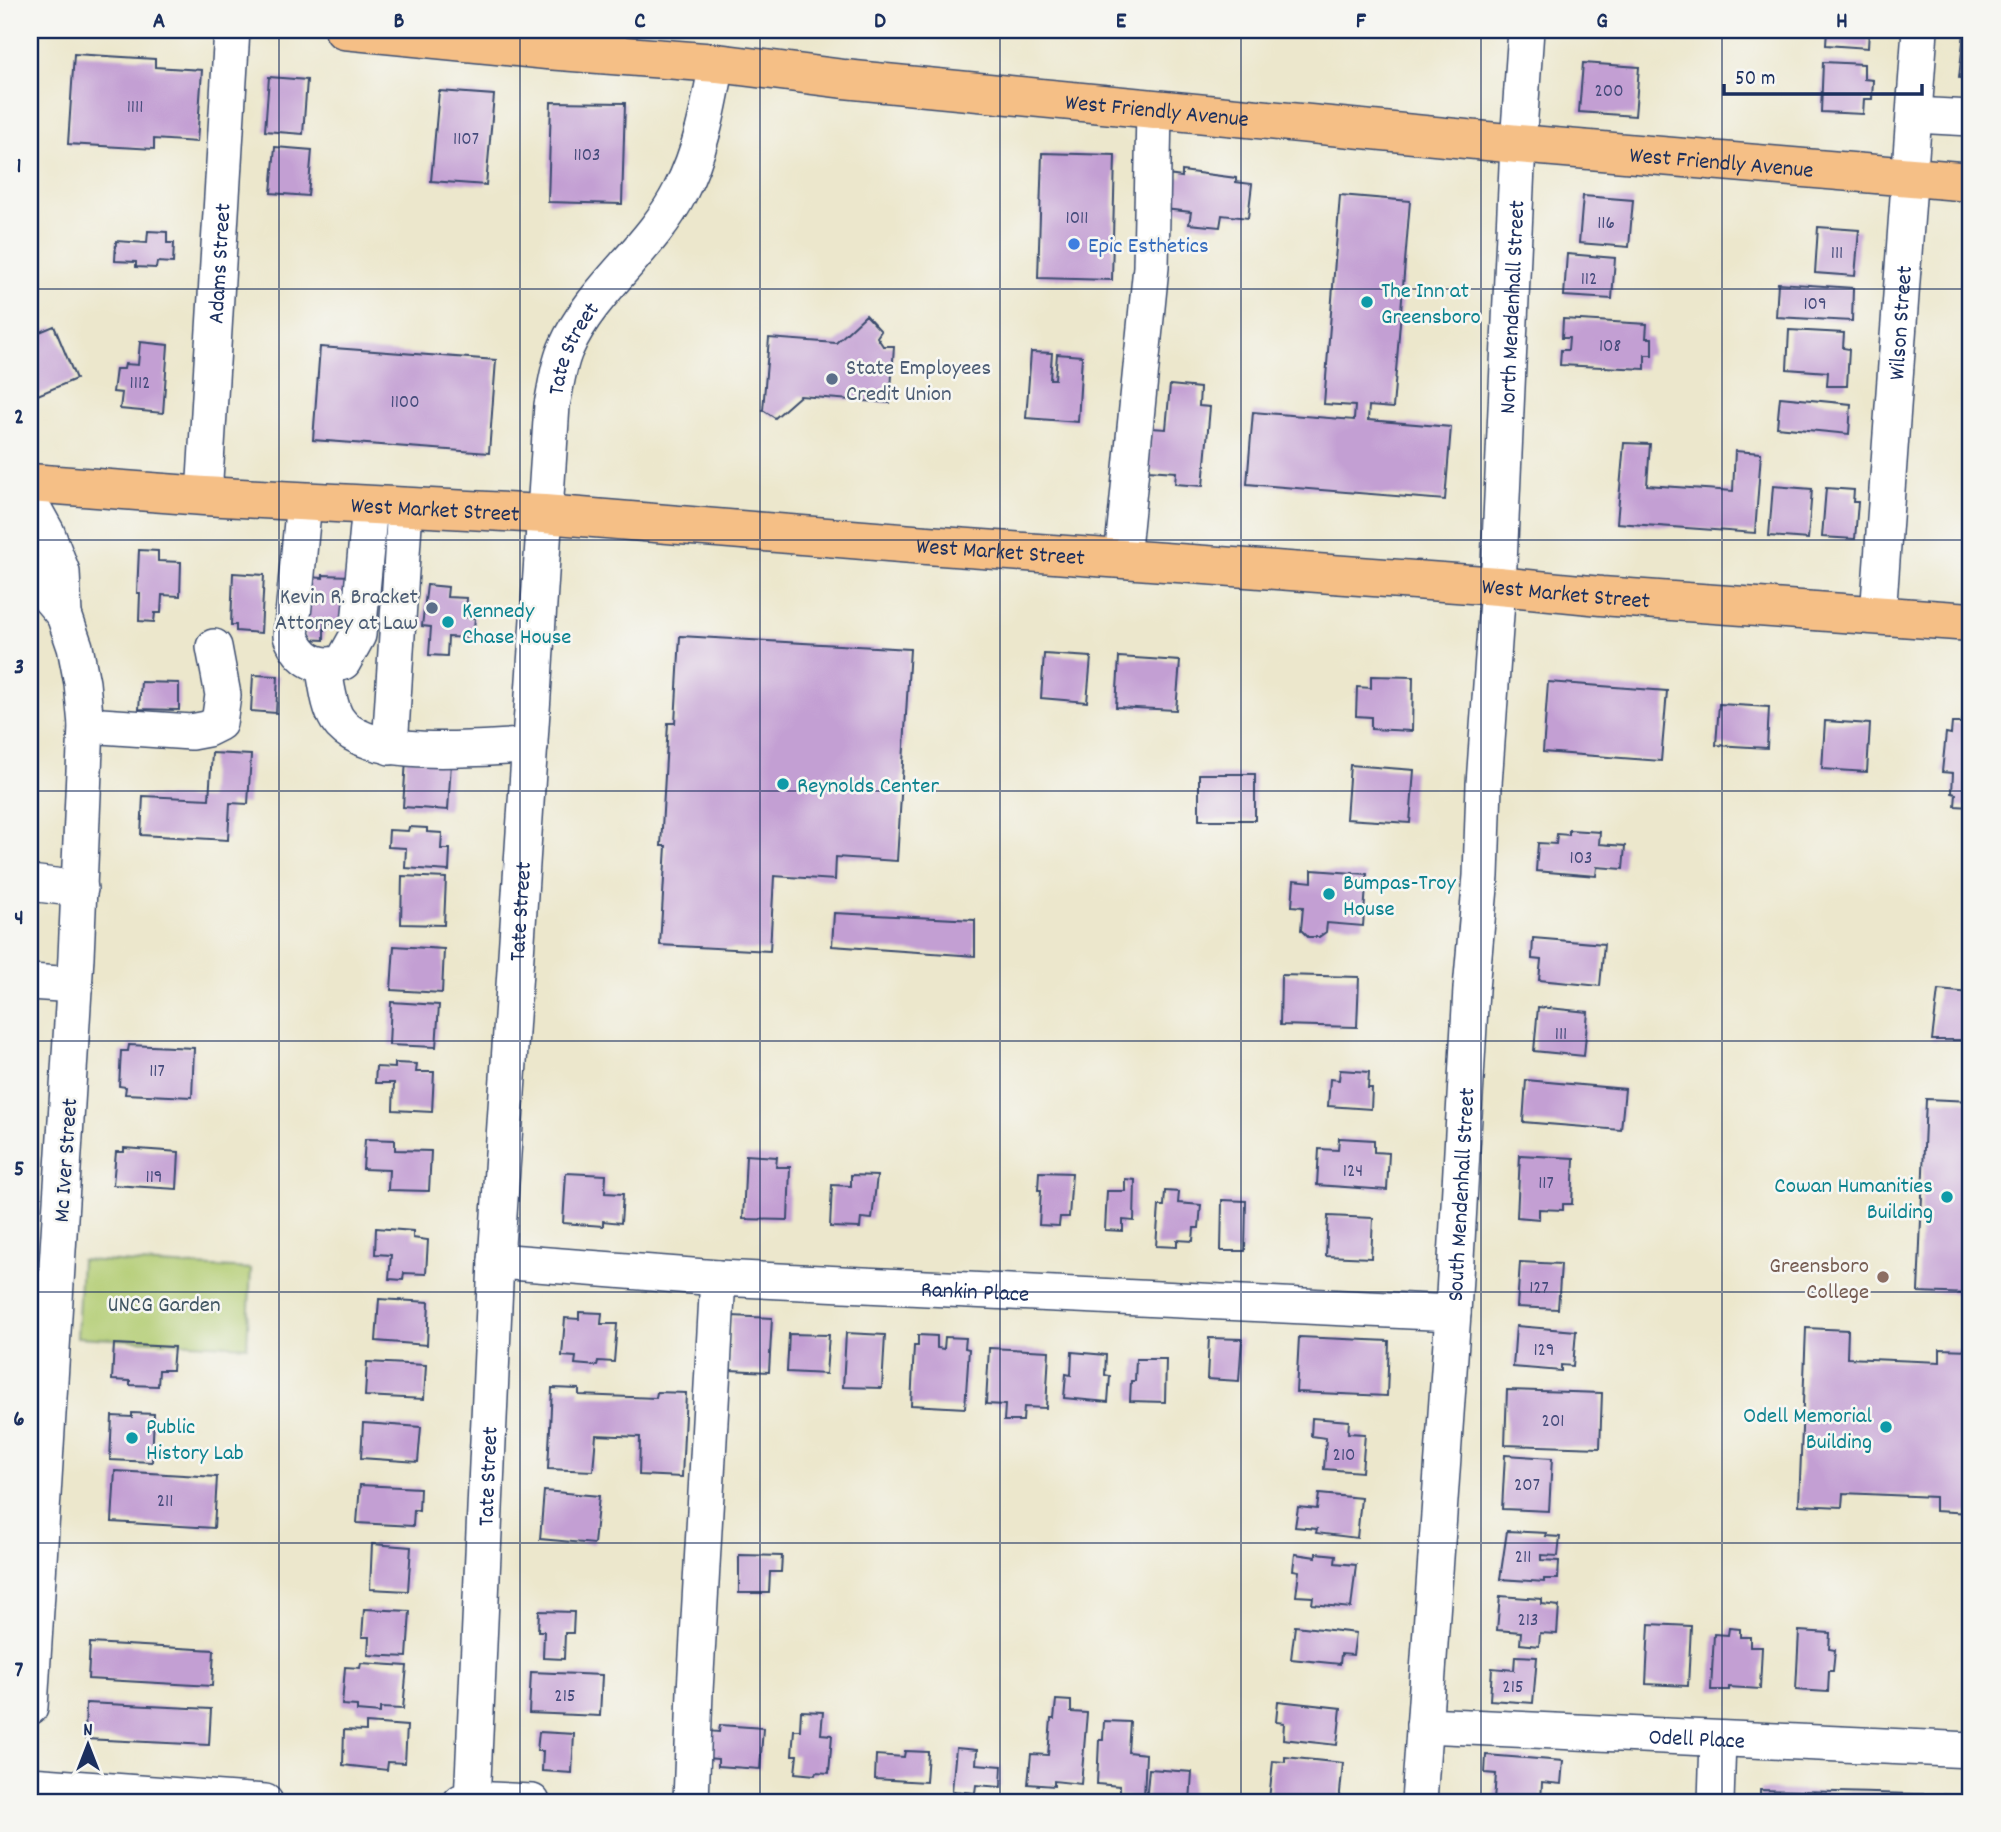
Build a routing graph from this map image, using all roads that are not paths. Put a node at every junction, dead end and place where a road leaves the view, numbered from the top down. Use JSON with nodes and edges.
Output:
{"nodes":[{"id":1,"x":232,"y":30,"type":"edge"},
{"id":2,"x":344,"y":30,"type":"edge"},
{"id":3,"x":1526,"y":30,"type":"edge"},
{"id":4,"x":1920,"y":30,"type":"edge"},
{"id":5,"x":717,"y":63,"type":"junction"},
{"id":6,"x":1154,"y":109,"type":"junction"},
{"id":7,"x":1914,"y":115,"type":"junction"},
{"id":8,"x":1971,"y":118,"type":"edge"},
{"id":9,"x":1518,"y":144,"type":"junction"},
{"id":10,"x":1909,"y":177,"type":"junction"},
{"id":11,"x":1971,"y":182,"type":"edge"},
{"id":12,"x":30,"y":483,"type":"edge"},
{"id":13,"x":204,"y":496,"type":"junction"},
{"id":14,"x":304,"y":501,"type":"junction"},
{"id":15,"x":30,"y":502,"type":"edge"},
{"id":16,"x":387,"y":506,"type":"junction"},
{"id":17,"x":544,"y":514,"type":"junction"},
{"id":18,"x":1122,"y":559,"type":"junction"},
{"id":19,"x":30,"y":572,"type":"edge"},
{"id":20,"x":1499,"y":586,"type":"junction"},
{"id":21,"x":64,"y":615,"type":"junction"},
{"id":22,"x":1878,"y":616,"type":"junction"},
{"id":23,"x":1971,"y":622,"type":"edge"},
{"id":24,"x":214,"y":647,"type":"dead end"},
{"id":25,"x":323,"y":666,"type":"junction"},
{"id":26,"x":86,"y":725,"type":"junction"},
{"id":27,"x":530,"y":746,"type":"junction"},
{"id":28,"x":390,"y":747,"type":"junction"},
{"id":29,"x":30,"y":883,"type":"edge"},
{"id":30,"x":80,"y":888,"type":"junction"},
{"id":31,"x":30,"y":982,"type":"edge"},
{"id":32,"x":75,"y":985,"type":"junction"},
{"id":33,"x":496,"y":1261,"type":"junction"},
{"id":34,"x":718,"y":1278,"type":"junction"},
{"id":35,"x":1452,"y":1312,"type":"junction"},
{"id":36,"x":30,"y":1707,"type":"edge"},
{"id":37,"x":1424,"y":1725,"type":"junction"},
{"id":38,"x":1718,"y":1739,"type":"junction"},
{"id":39,"x":1971,"y":1750,"type":"edge"},
{"id":40,"x":30,"y":1785,"type":"edge"},
{"id":41,"x":219,"y":1801,"type":"edge"},
{"id":42,"x":468,"y":1801,"type":"edge"},
{"id":43,"x":265,"y":1802,"type":"edge"},
{"id":44,"x":532,"y":1802,"type":"edge"},
{"id":45,"x":691,"y":1802,"type":"edge"},
{"id":46,"x":1419,"y":1802,"type":"edge"},
{"id":47,"x":1716,"y":1802,"type":"edge"}],
"edges":[{"from":1,"to":13,"type":"street","name":"Adams Street"},
{"from":2,"to":5,"type":"main road","name":"West Friendly Avenue"},
{"from":3,"to":9,"type":"street","name":"North Mendenhall Street"},
{"from":4,"to":7,"type":"street","name":"Wilson Street"},
{"from":5,"to":6,"type":"main road","name":"West Friendly Avenue"},
{"from":5,"to":17,"type":"street","name":"Tate Street"},
{"from":6,"to":9,"type":"main road","name":"West Friendly Avenue"},
{"from":6,"to":18,"type":"street"},
{"from":7,"to":8,"type":"street"},
{"from":7,"to":10,"type":"street","name":"Wilson Street"},
{"from":9,"to":10,"type":"main road","name":"West Friendly Avenue"},
{"from":9,"to":20,"type":"street","name":"North Mendenhall Street"},
{"from":10,"to":11,"type":"main road","name":"West Friendly Avenue"},
{"from":10,"to":22,"type":"street","name":"Wilson Street"},
{"from":12,"to":13,"type":"main road","name":"West Market Street"},
{"from":13,"to":14,"type":"main road","name":"West Market Street"},
{"from":14,"to":16,"type":"main road","name":"West Market Street"},
{"from":14,"to":25,"type":"street"},
{"from":15,"to":21,"type":"street","name":"Mc Iver Street"},
{"from":16,"to":17,"type":"main road","name":"West Market Street"},
{"from":16,"to":25,"type":"street"},
{"from":16,"to":28,"type":"street"},
{"from":17,"to":18,"type":"main road","name":"West Market Street"},
{"from":17,"to":27,"type":"street","name":"Tate Street"},
{"from":18,"to":20,"type":"main road","name":"West Market Street"},
{"from":19,"to":21,"type":"street","name":"Mc Iver Street"},
{"from":20,"to":22,"type":"main road","name":"West Market Street"},
{"from":20,"to":35,"type":"street","name":"South Mendenhall Street"},
{"from":21,"to":26,"type":"street","name":"Mc Iver Street"},
{"from":22,"to":23,"type":"main road","name":"West Market Street"},
{"from":24,"to":26,"type":"street"},
{"from":25,"to":28,"type":"street"},
{"from":26,"to":30,"type":"street","name":"Mc Iver Street"},
{"from":27,"to":28,"type":"street"},
{"from":27,"to":33,"type":"street","name":"Tate Street"},
{"from":29,"to":30,"type":"street"},
{"from":30,"to":32,"type":"street","name":"Mc Iver Street"},
{"from":31,"to":32,"type":"street"},
{"from":32,"to":36,"type":"street","name":"Mc Iver Street"},
{"from":33,"to":34,"type":"street","name":"Rankin Place"},
{"from":33,"to":42,"type":"street","name":"Tate Street"},
{"from":34,"to":35,"type":"street","name":"Rankin Place"},
{"from":34,"to":45,"type":"street"},
{"from":35,"to":37,"type":"street","name":"South Mendenhall Street"},
{"from":37,"to":38,"type":"street","name":"Odell Place"},
{"from":37,"to":46,"type":"street","name":"South Mendenhall Street"},
{"from":38,"to":39,"type":"street","name":"Odell Place"},
{"from":38,"to":47,"type":"street"},
{"from":40,"to":41,"type":"street"},
{"from":41,"to":43,"type":"street"},
{"from":42,"to":44,"type":"street"}]}
